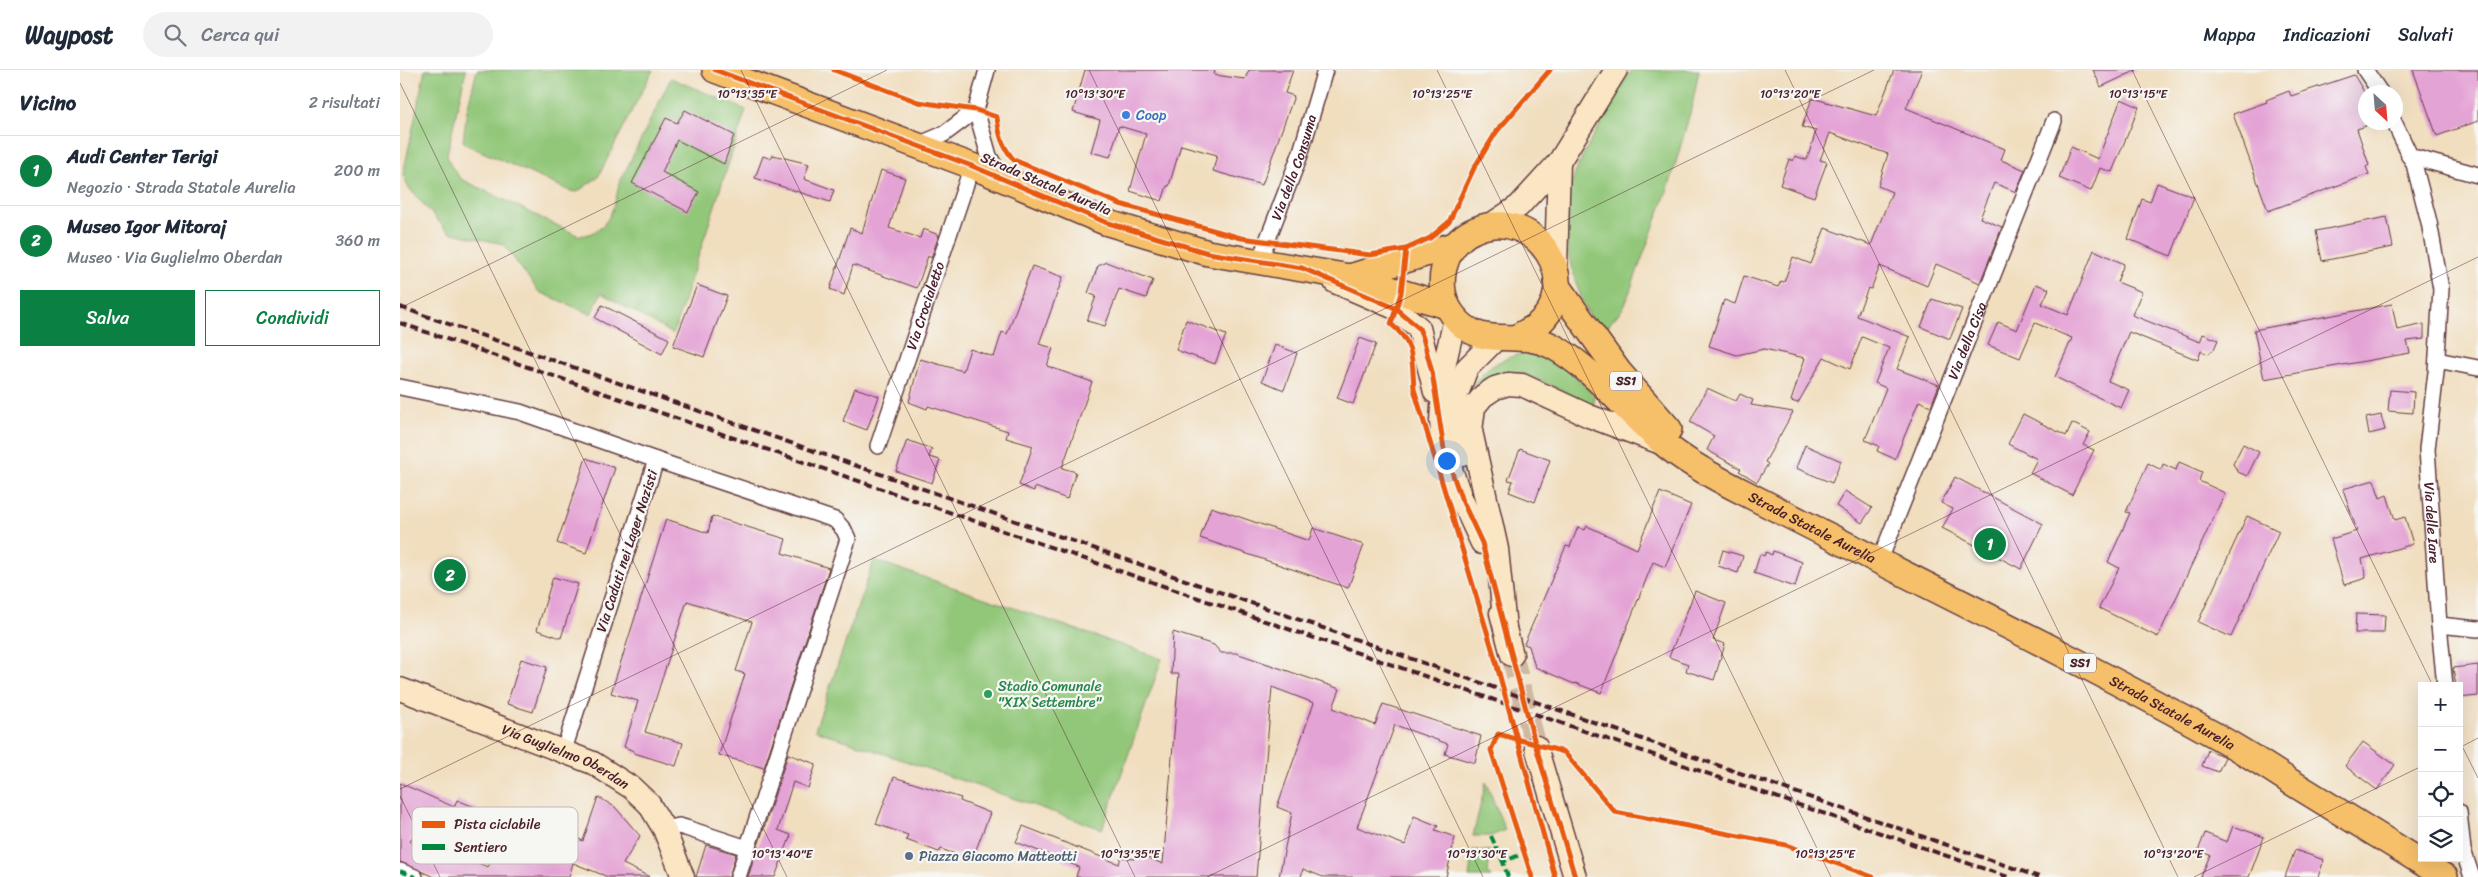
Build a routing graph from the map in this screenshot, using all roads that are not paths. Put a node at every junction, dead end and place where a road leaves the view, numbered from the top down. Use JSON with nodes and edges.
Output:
{"nodes":[{"id":1,"x":715,"y":70,"type":"edge"},
{"id":2,"x":987,"y":70,"type":"edge"},
{"id":3,"x":1325,"y":70,"type":"edge"},
{"id":4,"x":1616,"y":70,"type":"edge"},
{"id":5,"x":2365,"y":70,"type":"edge"},
{"id":6,"x":2375,"y":85,"type":"edge"},
{"id":7,"x":976,"y":110,"type":"junction"},
{"id":8,"x":2054,"y":121,"type":"dead end"},
{"id":9,"x":2398,"y":130,"type":"edge"},
{"id":10,"x":918,"y":146,"type":"junction"},
{"id":11,"x":2409,"y":156,"type":"junction"},
{"id":12,"x":1559,"y":162,"type":"junction"},
{"id":13,"x":972,"y":166,"type":"junction"},
{"id":14,"x":2478,"y":175,"type":"edge"},
{"id":15,"x":1003,"y":179,"type":"junction"},
{"id":16,"x":1492,"y":224,"type":"junction"},
{"id":17,"x":1454,"y":245,"type":"junction"},
{"id":18,"x":1259,"y":262,"type":"junction"},
{"id":19,"x":1302,"y":268,"type":"junction"},
{"id":20,"x":1556,"y":276,"type":"junction"},
{"id":21,"x":1350,"y":277,"type":"junction"},
{"id":22,"x":1451,"y":313,"type":"junction"},
{"id":23,"x":1506,"y":338,"type":"junction"},
{"id":24,"x":2437,"y":360,"type":"junction"},
{"id":25,"x":2478,"y":368,"type":"edge"},
{"id":26,"x":400,"y":387,"type":"edge"},
{"id":27,"x":1441,"y":421,"type":"junction"},
{"id":28,"x":1664,"y":444,"type":"junction"},
{"id":29,"x":878,"y":446,"type":"dead end"},
{"id":30,"x":656,"y":460,"type":"junction"},
{"id":31,"x":1703,"y":469,"type":"junction"},
{"id":32,"x":1482,"y":543,"type":"junction"},
{"id":33,"x":1880,"y":560,"type":"junction"},
{"id":34,"x":2439,"y":625,"type":"junction"},
{"id":35,"x":1505,"y":628,"type":"junction"},
{"id":36,"x":2478,"y":629,"type":"edge"},
{"id":37,"x":1512,"y":655,"type":"tunnel mouth"},
{"id":38,"x":2445,"y":682,"type":"edge"},
{"id":39,"x":400,"y":689,"type":"edge"},
{"id":40,"x":1536,"y":747,"type":"tunnel mouth"},
{"id":41,"x":563,"y":753,"type":"junction"},
{"id":42,"x":2460,"y":817,"type":"edge"},
{"id":43,"x":675,"y":829,"type":"junction"},
{"id":44,"x":747,"y":848,"type":"junction"},
{"id":45,"x":400,"y":871,"type":"edge"},
{"id":46,"x":415,"y":877,"type":"edge"},
{"id":47,"x":683,"y":877,"type":"edge"},
{"id":48,"x":738,"y":877,"type":"edge"},
{"id":49,"x":1574,"y":877,"type":"edge"},
{"id":50,"x":2445,"y":877,"type":"edge"},
{"id":51,"x":2472,"y":877,"type":"edge"}],
"edges":[{"from":1,"to":10,"type":"main road","name":"Strada Statale Aurelia"},
{"from":2,"to":7,"type":"street"},
{"from":3,"to":18,"type":"street","name":"Via della Consuma"},
{"from":4,"to":12,"type":"street"},
{"from":5,"to":6,"type":"street"},
{"from":7,"to":10,"type":"street"},
{"from":7,"to":15,"type":"street"},
{"from":8,"to":33,"type":"street","name":"Via della Cisa"},
{"from":9,"to":11,"type":"street","name":"Via delle Iare"},
{"from":10,"to":13,"type":"main road","name":"Strada Statale Aurelia"},
{"from":11,"to":14,"type":"street"},
{"from":11,"to":24,"type":"street","name":"Via delle Iare"},
{"from":12,"to":16,"type":"street"},
{"from":12,"to":20,"type":"street"},
{"from":13,"to":15,"type":"main road","name":"Strada Statale Aurelia"},
{"from":13,"to":29,"type":"street","name":"Via Crocialetto"},
{"from":15,"to":18,"type":"main road","name":"Strada Statale Aurelia"},
{"from":16,"to":17,"type":"main road"},
{"from":16,"to":20,"type":"main road"},
{"from":17,"to":21,"type":"main road","name":"Strada Statale Aurelia"},
{"from":17,"to":22,"type":"main road"},
{"from":18,"to":19,"type":"main road","name":"Strada Statale Aurelia"},
{"from":19,"to":21,"type":"main road","name":"Strada Statale Aurelia"},
{"from":19,"to":27,"type":"street","name":"Strada Statale Aurelia"},
{"from":20,"to":23,"type":"main road"},
{"from":20,"to":31,"type":"main road","name":"Strada Statale Aurelia","number":"SS1"},
{"from":21,"to":22,"type":"main road","name":"Strada Statale Aurelia"},
{"from":22,"to":23,"type":"main road"},
{"from":22,"to":27,"type":"street"},
{"from":23,"to":28,"type":"main road","name":"Strada Statale Aurelia"},
{"from":23,"to":32,"type":"street"},
{"from":24,"to":25,"type":"street"},
{"from":24,"to":34,"type":"street","name":"Via delle Iare"},
{"from":26,"to":30,"type":"street","name":"Via Caduti nei Lager Nazisti"},
{"from":27,"to":32,"type":"street"},
{"from":28,"to":31,"type":"main road","name":"Strada Statale Aurelia"},
{"from":28,"to":35,"type":"street"},
{"from":30,"to":41,"type":"street","name":"Via Caduti nei Lager Nazisti"},
{"from":30,"to":44,"type":"street"},
{"from":31,"to":33,"type":"main road","name":"Strada Statale Aurelia","number":"SS1"},
{"from":32,"to":35,"type":"street"},
{"from":33,"to":50,"type":"main road","name":"Strada Statale Aurelia","number":"SS1"},
{"from":34,"to":36,"type":"street"},
{"from":34,"to":38,"type":"street","name":"Via delle Iare"},
{"from":35,"to":37,"type":"street"},
{"from":39,"to":41,"type":"street","name":"Via Guglielmo Oberdan"},
{"from":40,"to":49,"type":"street"},
{"from":41,"to":43,"type":"street","name":"Via Guglielmo Oberdan"},
{"from":42,"to":51,"type":"street"},
{"from":43,"to":44,"type":"street"},
{"from":43,"to":47,"type":"street","name":"Via Guglielmo Oberdan"},
{"from":44,"to":48,"type":"street"},
{"from":45,"to":46,"type":"street"}]}
